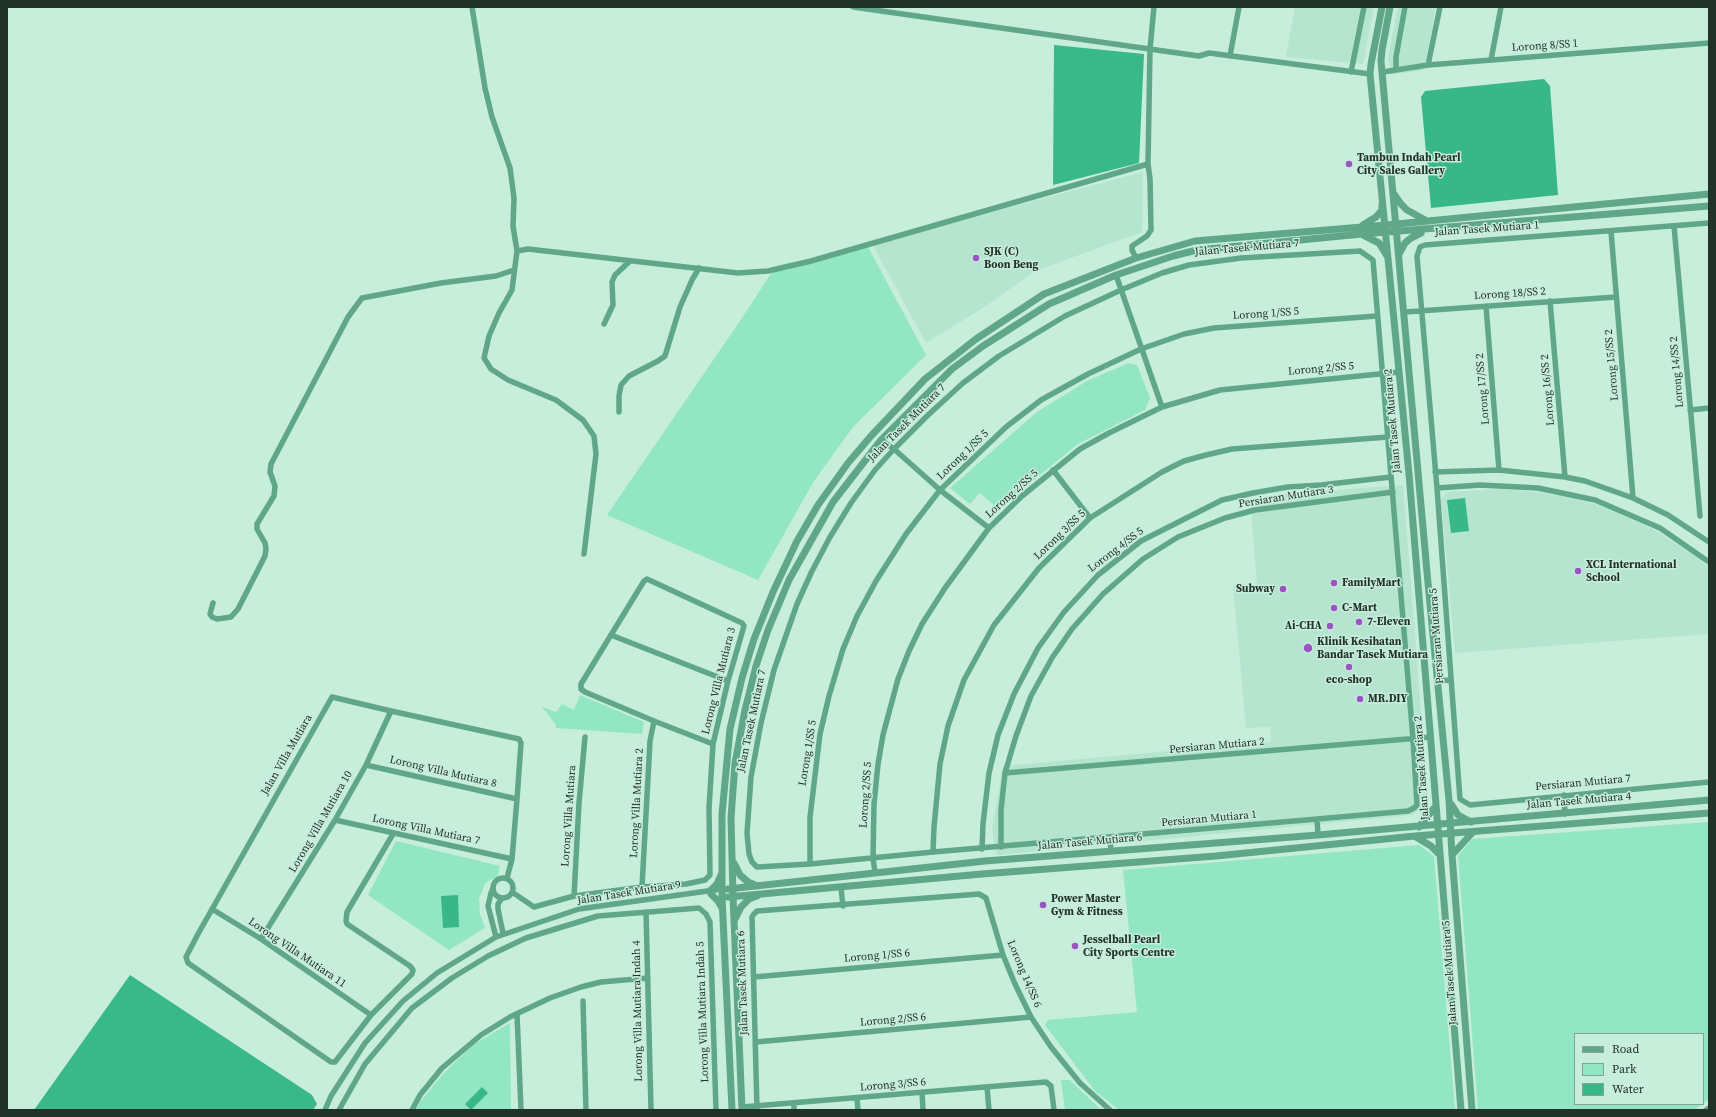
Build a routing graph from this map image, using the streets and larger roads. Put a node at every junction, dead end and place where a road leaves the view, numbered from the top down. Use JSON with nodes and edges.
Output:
{"nodes":[{"id":1,"x":472,"y":7,"type":"edge"},
{"id":2,"x":853,"y":7,"type":"edge"},
{"id":3,"x":1154,"y":7,"type":"edge"},
{"id":4,"x":1239,"y":7,"type":"edge"},
{"id":5,"x":1364,"y":7,"type":"edge"},
{"id":6,"x":1382,"y":7,"type":"edge"},
{"id":7,"x":1390,"y":7,"type":"edge"},
{"id":8,"x":1406,"y":7,"type":"edge"},
{"id":9,"x":1440,"y":7,"type":"edge"},
{"id":10,"x":1501,"y":7,"type":"edge"},
{"id":11,"x":1709,"y":43,"type":"edge"},
{"id":12,"x":1150,"y":49,"type":"junction"},
{"id":13,"x":1230,"y":56,"type":"junction"},
{"id":14,"x":1491,"y":60,"type":"junction"},
{"id":15,"x":1428,"y":65,"type":"junction"},
{"id":16,"x":1396,"y":69,"type":"junction"},
{"id":17,"x":1351,"y":72,"type":"junction"},
{"id":18,"x":1382,"y":72,"type":"junction"},
{"id":19,"x":1370,"y":74,"type":"junction"},
{"id":20,"x":1148,"y":164,"type":"junction"},
{"id":21,"x":1393,"y":192,"type":"junction"},
{"id":22,"x":1709,"y":194,"type":"edge"},
{"id":23,"x":1383,"y":195,"type":"junction"},
{"id":24,"x":1709,"y":206,"type":"edge"},
{"id":25,"x":1428,"y":221,"type":"junction"},
{"id":26,"x":1709,"y":223,"type":"edge"},
{"id":27,"x":1396,"y":224,"type":"junction"},
{"id":28,"x":1386,"y":225,"type":"junction"},
{"id":29,"x":1361,"y":226,"type":"junction"},
{"id":30,"x":1674,"y":226,"type":"junction"},
{"id":31,"x":1428,"y":230,"type":"junction"},
{"id":32,"x":1611,"y":231,"type":"junction"},
{"id":33,"x":1397,"y":232,"type":"junction"},
{"id":34,"x":1387,"y":233,"type":"junction"},
{"id":35,"x":1362,"y":234,"type":"junction"},
{"id":36,"x":516,"y":251,"type":"junction"},
{"id":37,"x":1399,"y":255,"type":"junction"},
{"id":38,"x":1136,"y":258,"type":"junction"},
{"id":39,"x":630,"y":261,"type":"junction"},
{"id":40,"x":1389,"y":262,"type":"junction"},
{"id":41,"x":700,"y":268,"type":"junction"},
{"id":42,"x":514,"y":270,"type":"junction"},
{"id":43,"x":1116,"y":275,"type":"junction"},
{"id":44,"x":1121,"y":290,"type":"junction"},
{"id":45,"x":1616,"y":297,"type":"junction"},
{"id":46,"x":1550,"y":301,"type":"junction"},
{"id":47,"x":1486,"y":306,"type":"junction"},
{"id":48,"x":1421,"y":311,"type":"junction"},
{"id":49,"x":1405,"y":312,"type":"junction"},
{"id":50,"x":1377,"y":316,"type":"junction"},
{"id":51,"x":604,"y":324,"type":"dead end"},
{"id":52,"x":1141,"y":349,"type":"junction"},
{"id":53,"x":1399,"y":372,"type":"junction"},
{"id":54,"x":1383,"y":374,"type":"junction"},
{"id":55,"x":1162,"y":406,"type":"junction"},
{"id":56,"x":1709,"y":408,"type":"edge"},
{"id":57,"x":1690,"y":410,"type":"junction"},
{"id":58,"x":619,"y":412,"type":"dead end"},
{"id":59,"x":1388,"y":437,"type":"junction"},
{"id":60,"x":881,"y":440,"type":"junction"},
{"id":61,"x":894,"y":449,"type":"junction"},
{"id":62,"x":1053,"y":470,"type":"junction"},
{"id":63,"x":1500,"y":470,"type":"junction"},
{"id":64,"x":1435,"y":472,"type":"junction"},
{"id":65,"x":1391,"y":476,"type":"junction"},
{"id":66,"x":1565,"y":477,"type":"junction"},
{"id":67,"x":1437,"y":488,"type":"junction"},
{"id":68,"x":940,"y":490,"type":"junction"},
{"id":69,"x":1393,"y":492,"type":"junction"},
{"id":70,"x":1633,"y":498,"type":"junction"},
{"id":71,"x":1700,"y":516,"type":"dead end"},
{"id":72,"x":1090,"y":518,"type":"junction"},
{"id":73,"x":989,"y":528,"type":"junction"},
{"id":74,"x":1709,"y":542,"type":"edge"},
{"id":75,"x":584,"y":554,"type":"dead end"},
{"id":76,"x":1709,"y":562,"type":"edge"},
{"id":77,"x":1428,"y":583,"type":"junction"},
{"id":78,"x":1419,"y":585,"type":"junction"},
{"id":79,"x":213,"y":603,"type":"dead end"},
{"id":80,"x":611,"y":635,"type":"junction"},
{"id":81,"x":1450,"y":680,"type":"junction"},
{"id":82,"x":728,"y":681,"type":"junction"},
{"id":83,"x":1437,"y":681,"type":"junction"},
{"id":84,"x":392,"y":711,"type":"junction"},
{"id":85,"x":654,"y":721,"type":"junction"},
{"id":86,"x":585,"y":737,"type":"dead end"},
{"id":87,"x":1431,"y":737,"type":"junction"},
{"id":88,"x":1413,"y":739,"type":"junction"},
{"id":89,"x":714,"y":744,"type":"junction"},
{"id":90,"x":366,"y":765,"type":"junction"},
{"id":91,"x":1006,"y":773,"type":"junction"},
{"id":92,"x":1709,"y":782,"type":"edge"},
{"id":93,"x":1564,"y":794,"type":"junction"},
{"id":94,"x":517,"y":799,"type":"junction"},
{"id":95,"x":1460,"y":799,"type":"joint"},
{"id":96,"x":1449,"y":800,"type":"junction"},
{"id":97,"x":1709,"y":800,"type":"edge"},
{"id":98,"x":1658,"y":804,"type":"junction"},
{"id":99,"x":1417,"y":805,"type":"joint"},
{"id":100,"x":1435,"y":808,"type":"junction"},
{"id":101,"x":1709,"y":813,"type":"edge"},
{"id":102,"x":1564,"y":814,"type":"junction"},
{"id":103,"x":1659,"y":817,"type":"junction"},
{"id":104,"x":1317,"y":819,"type":"junction"},
{"id":105,"x":335,"y":820,"type":"junction"},
{"id":106,"x":1471,"y":822,"type":"junction"},
{"id":107,"x":1451,"y":824,"type":"junction"},
{"id":108,"x":1437,"y":825,"type":"junction"},
{"id":109,"x":1419,"y":827,"type":"junction"},
{"id":110,"x":1473,"y":832,"type":"junction"},
{"id":111,"x":393,"y":834,"type":"junction"},
{"id":112,"x":1451,"y":834,"type":"junction"},
{"id":113,"x":1318,"y":835,"type":"junction"},
{"id":114,"x":1438,"y":835,"type":"junction"},
{"id":115,"x":1415,"y":836,"type":"junction"},
{"id":116,"x":1110,"y":837,"type":"junction"},
{"id":117,"x":1215,"y":843,"type":"junction"},
{"id":118,"x":1001,"y":847,"type":"junction"},
{"id":119,"x":982,"y":849,"type":"junction"},
{"id":120,"x":1111,"y":851,"type":"junction"},
{"id":121,"x":933,"y":852,"type":"junction"},
{"id":122,"x":1439,"y":854,"type":"junction"},
{"id":123,"x":1452,"y":855,"type":"junction"},
{"id":124,"x":732,"y":856,"type":"junction"},
{"id":125,"x":1216,"y":856,"type":"junction"},
{"id":126,"x":873,"y":858,"type":"junction"},
{"id":127,"x":512,"y":859,"type":"junction"},
{"id":128,"x":810,"y":864,"type":"junction"},
{"id":129,"x":722,"y":873,"type":"junction"},
{"id":130,"x":875,"y":873,"type":"junction"},
{"id":131,"x":507,"y":878,"type":"junction"},
{"id":132,"x":756,"y":886,"type":"junction"},
{"id":133,"x":642,"y":887,"type":"junction"},
{"id":134,"x":494,"y":888,"type":"junction"},
{"id":135,"x":732,"y":888,"type":"junction"},
{"id":136,"x":841,"y":888,"type":"junction"},
{"id":137,"x":722,"y":889,"type":"junction"},
{"id":138,"x":512,"y":892,"type":"junction"},
{"id":139,"x":709,"y":892,"type":"junction"},
{"id":140,"x":760,"y":894,"type":"junction"},
{"id":141,"x":979,"y":894,"type":"joint"},
{"id":142,"x":574,"y":896,"type":"junction"},
{"id":143,"x":733,"y":896,"type":"junction"},
{"id":144,"x":722,"y":897,"type":"junction"},
{"id":145,"x":502,"y":898,"type":"junction"},
{"id":146,"x":844,"y":906,"type":"junction"},
{"id":147,"x":212,"y":909,"type":"junction"},
{"id":148,"x":723,"y":910,"type":"junction"},
{"id":149,"x":646,"y":912,"type":"junction"},
{"id":150,"x":734,"y":922,"type":"junction"},
{"id":151,"x":503,"y":933,"type":"junction"},
{"id":152,"x":496,"y":937,"type":"junction"},
{"id":153,"x":261,"y":939,"type":"junction"},
{"id":154,"x":1003,"y":955,"type":"junction"},
{"id":155,"x":754,"y":977,"type":"junction"},
{"id":156,"x":648,"y":978,"type":"junction"},
{"id":157,"x":583,"y":1001,"type":"dead end"},
{"id":158,"x":371,"y":1014,"type":"junction"},
{"id":159,"x":517,"y":1014,"type":"junction"},
{"id":160,"x":1031,"y":1017,"type":"junction"},
{"id":161,"x":756,"y":1042,"type":"junction"},
{"id":162,"x":1470,"y":1085,"type":"junction"},
{"id":163,"x":987,"y":1087,"type":"junction"},
{"id":164,"x":1459,"y":1087,"type":"junction"},
{"id":165,"x":922,"y":1092,"type":"junction"},
{"id":166,"x":857,"y":1098,"type":"junction"},
{"id":167,"x":794,"y":1103,"type":"junction"},
{"id":168,"x":742,"y":1108,"type":"edge"},
{"id":169,"x":757,"y":1108,"type":"edge"},
{"id":170,"x":1709,"y":1108,"type":"edge"},
{"id":171,"x":325,"y":1110,"type":"edge"},
{"id":172,"x":338,"y":1110,"type":"edge"},
{"id":173,"x":412,"y":1110,"type":"edge"},
{"id":174,"x":521,"y":1110,"type":"edge"},
{"id":175,"x":586,"y":1110,"type":"edge"},
{"id":176,"x":651,"y":1110,"type":"edge"},
{"id":177,"x":716,"y":1110,"type":"edge"},
{"id":178,"x":732,"y":1110,"type":"edge"},
{"id":179,"x":794,"y":1110,"type":"edge"},
{"id":180,"x":858,"y":1110,"type":"edge"},
{"id":181,"x":923,"y":1110,"type":"edge"},
{"id":182,"x":989,"y":1110,"type":"edge"},
{"id":183,"x":1054,"y":1110,"type":"edge"},
{"id":184,"x":1110,"y":1110,"type":"edge"},
{"id":185,"x":1461,"y":1110,"type":"edge"},
{"id":186,"x":1472,"y":1110,"type":"edge"},
{"id":187,"x":1706,"y":1110,"type":"edge"}],
"edges":[{"from":1,"to":36,"type":"street"},
{"from":2,"to":12,"type":"street"},
{"from":3,"to":12,"type":"street"},
{"from":4,"to":13,"type":"street"},
{"from":5,"to":17,"type":"street"},
{"from":6,"to":19,"type":"street","name":"Jalan Tasek Mutiara 2"},
{"from":7,"to":18,"type":"street","name":"Jalan Tasek Mutiara 2"},
{"from":8,"to":16,"type":"street"},
{"from":9,"to":15,"type":"street"},
{"from":10,"to":14,"type":"street"},
{"from":11,"to":14,"type":"street","name":"Lorong 8/SS 1"},
{"from":12,"to":13,"type":"street"},
{"from":12,"to":20,"type":"street"},
{"from":13,"to":17,"type":"street"},
{"from":14,"to":15,"type":"street","name":"Lorong 8/SS 1"},
{"from":15,"to":16,"type":"street","name":"Lorong 8/SS 1"},
{"from":16,"to":18,"type":"street","name":"Lorong 8/SS 1"},
{"from":17,"to":19,"type":"street"},
{"from":18,"to":21,"type":"street","name":"Jalan Tasek Mutiara 2"},
{"from":19,"to":23,"type":"street","name":"Jalan Tasek Mutiara 2"},
{"from":20,"to":38,"type":"street"},
{"from":20,"to":41,"type":"street"},
{"from":21,"to":25,"type":"street"},
{"from":21,"to":27,"type":"street","name":"Jalan Tasek Mutiara 2"},
{"from":22,"to":25,"type":"street","name":"Jalan Tasek Mutiara 1"},
{"from":23,"to":28,"type":"street","name":"Jalan Tasek Mutiara 2"},
{"from":23,"to":29,"type":"street"},
{"from":24,"to":31,"type":"street","name":"Jalan Tasek Mutiara 1"},
{"from":25,"to":27,"type":"street","name":"Jalan Tasek Mutiara 1"},
{"from":26,"to":30,"type":"street","name":"Jalan Tasek Mutiara 1"},
{"from":27,"to":28,"type":"street","name":"Jalan Tasek Mutiara 7"},
{"from":27,"to":33,"type":"street","name":"Jalan Tasek Mutiara 2"},
{"from":28,"to":29,"type":"street","name":"Jalan Tasek Mutiara 7"},
{"from":28,"to":34,"type":"street","name":"Jalan Tasek Mutiara 2"},
{"from":29,"to":38,"type":"street","name":"Jalan Tasek Mutiara 7"},
{"from":30,"to":32,"type":"street","name":"Jalan Tasek Mutiara 1"},
{"from":30,"to":57,"type":"street","name":"Lorong 14/SS 2"},
{"from":31,"to":33,"type":"street","name":"Jalan Tasek Mutiara 1"},
{"from":31,"to":37,"type":"street"},
{"from":32,"to":45,"type":"street","name":"Lorong 15/SS 2"},
{"from":32,"to":48,"type":"street","name":"Jalan Tasek Mutiara 1"},
{"from":33,"to":34,"type":"street","name":"Jalan Tasek Mutiara 7"},
{"from":33,"to":37,"type":"street","name":"Jalan Tasek Mutiara 2"},
{"from":34,"to":35,"type":"street","name":"Jalan Tasek Mutiara 7"},
{"from":34,"to":40,"type":"street","name":"Jalan Tasek Mutiara 2"},
{"from":35,"to":40,"type":"street"},
{"from":35,"to":43,"type":"street","name":"Jalan Tasek Mutiara 7"},
{"from":36,"to":39,"type":"street"},
{"from":36,"to":42,"type":"street"},
{"from":37,"to":49,"type":"street","name":"Jalan Tasek Mutiara 2"},
{"from":38,"to":129,"type":"street","name":"Jalan Tasek Mutiara 7"},
{"from":39,"to":41,"type":"street"},
{"from":39,"to":51,"type":"street"},
{"from":40,"to":53,"type":"street","name":"Jalan Tasek Mutiara 2"},
{"from":41,"to":58,"type":"street"},
{"from":42,"to":75,"type":"street"},
{"from":42,"to":79,"type":"street"},
{"from":43,"to":44,"type":"street"},
{"from":43,"to":60,"type":"street","name":"Jalan Tasek Mutiara 7"},
{"from":44,"to":50,"type":"street","name":"Jalan Tasek Mutiara 7"},
{"from":44,"to":52,"type":"street"},
{"from":44,"to":61,"type":"street","name":"Jalan Tasek Mutiara 7"},
{"from":45,"to":46,"type":"street","name":"Lorong 18/SS 2"},
{"from":45,"to":70,"type":"street","name":"Lorong 15/SS 2"},
{"from":46,"to":47,"type":"street","name":"Lorong 18/SS 2"},
{"from":46,"to":66,"type":"street","name":"Lorong 16/SS 2"},
{"from":47,"to":48,"type":"street","name":"Lorong 18/SS 2"},
{"from":47,"to":63,"type":"street","name":"Lorong 17/SS 2"},
{"from":48,"to":49,"type":"street","name":"Lorong 18/SS 2"},
{"from":48,"to":64,"type":"street","name":"Jalan Tasek Mutiara 1"},
{"from":49,"to":77,"type":"street","name":"Jalan Tasek Mutiara 2"},
{"from":50,"to":52,"type":"street","name":"Lorong 1/SS 5"},
{"from":50,"to":54,"type":"street","name":"Jalan Tasek Mutiara 7"},
{"from":52,"to":55,"type":"street"},
{"from":52,"to":68,"type":"street","name":"Lorong 1/SS 5"},
{"from":53,"to":54,"type":"street","name":"Lorong 2/SS 5"},
{"from":53,"to":78,"type":"street","name":"Jalan Tasek Mutiara 2"},
{"from":54,"to":55,"type":"street","name":"Lorong 2/SS 5"},
{"from":54,"to":59,"type":"street","name":"Jalan Tasek Mutiara 7"},
{"from":55,"to":62,"type":"street","name":"Lorong 2/SS 5"},
{"from":56,"to":57,"type":"street"},
{"from":57,"to":71,"type":"street","name":"Lorong 14/SS 2"},
{"from":59,"to":65,"type":"street","name":"Jalan Tasek Mutiara 7"},
{"from":59,"to":72,"type":"street","name":"Lorong 3/SS 5"},
{"from":60,"to":61,"type":"street"},
{"from":60,"to":124,"type":"street","name":"Jalan Tasek Mutiara 7"},
{"from":61,"to":68,"type":"street"},
{"from":61,"to":128,"type":"street","name":"Jalan Tasek Mutiara 7"},
{"from":62,"to":72,"type":"street"},
{"from":62,"to":73,"type":"street","name":"Lorong 2/SS 5"},
{"from":63,"to":64,"type":"street"},
{"from":63,"to":66,"type":"street"},
{"from":64,"to":67,"type":"street","name":"Persiaran Mutiara 5"},
{"from":65,"to":69,"type":"street","name":"Jalan Tasek Mutiara 7"},
{"from":65,"to":119,"type":"street","name":"Lorong 4/SS 5"},
{"from":66,"to":70,"type":"street"},
{"from":67,"to":76,"type":"street"},
{"from":67,"to":81,"type":"street","name":"Persiaran Mutiara 5"},
{"from":68,"to":73,"type":"street"},
{"from":68,"to":128,"type":"street","name":"Lorong 1/SS 5"},
{"from":69,"to":88,"type":"street","name":"Jalan Tasek Mutiara 7"},
{"from":69,"to":91,"type":"street","name":"Persiaran Mutiara 3"},
{"from":70,"to":74,"type":"street"},
{"from":72,"to":121,"type":"street","name":"Lorong 3/SS 5"},
{"from":73,"to":126,"type":"street","name":"Lorong 2/SS 5"},
{"from":77,"to":78,"type":"street"},
{"from":77,"to":83,"type":"street","name":"Jalan Tasek Mutiara 2"},
{"from":78,"to":87,"type":"street","name":"Jalan Tasek Mutiara 2"},
{"from":80,"to":82,"type":"street"},
{"from":80,"to":82,"type":"street","name":"Lorong Villa Mutiara 3"},
{"from":80,"to":85,"type":"street"},
{"from":81,"to":83,"type":"street"},
{"from":81,"to":95,"type":"street","name":"Persiaran Mutiara 5"},
{"from":82,"to":89,"type":"street","name":"Lorong Villa Mutiara 3"},
{"from":83,"to":96,"type":"street","name":"Jalan Tasek Mutiara 2"},
{"from":84,"to":90,"type":"street","name":"Lorong Villa Mutiara 10"},
{"from":84,"to":94,"type":"street","name":"Jalan Villa Mutiara"},
{"from":84,"to":147,"type":"street","name":"Jalan Villa Mutiara"},
{"from":85,"to":89,"type":"street"},
{"from":85,"to":133,"type":"street","name":"Lorong Villa Mutiara 2"},
{"from":86,"to":142,"type":"street","name":"Lorong Villa Mutiara"},
{"from":87,"to":88,"type":"street","name":"Persiaran Mutiara 2"},
{"from":87,"to":100,"type":"street","name":"Jalan Tasek Mutiara 2"},
{"from":88,"to":91,"type":"street","name":"Persiaran Mutiara 2"},
{"from":88,"to":99,"type":"street","name":"Jalan Tasek Mutiara 7"},
{"from":89,"to":133,"type":"street","name":"Lorong Villa Mutiara 3"},
{"from":90,"to":94,"type":"street","name":"Lorong Villa Mutiara 8"},
{"from":90,"to":105,"type":"street","name":"Lorong Villa Mutiara 10"},
{"from":91,"to":118,"type":"street","name":"Persiaran Mutiara 3"},
{"from":92,"to":93,"type":"street","name":"Persiaran Mutiara 7"},
{"from":93,"to":95,"type":"street","name":"Persiaran Mutiara 7"},
{"from":93,"to":102,"type":"street"},
{"from":94,"to":127,"type":"street","name":"Jalan Villa Mutiara"},
{"from":96,"to":106,"type":"street"},
{"from":96,"to":107,"type":"street","name":"Jalan Tasek Mutiara 2"},
{"from":97,"to":98,"type":"street","name":"Jalan Tasek Mutiara 4"},
{"from":98,"to":102,"type":"street","name":"Jalan Tasek Mutiara 4"},
{"from":98,"to":103,"type":"street"},
{"from":99,"to":104,"type":"street","name":"Persiaran Mutiara 1"},
{"from":100,"to":108,"type":"street","name":"Jalan Tasek Mutiara 2"},
{"from":100,"to":109,"type":"street"},
{"from":101,"to":103,"type":"street","name":"Jalan Tasek Mutiara 4"},
{"from":102,"to":106,"type":"street","name":"Jalan Tasek Mutiara 4"},
{"from":103,"to":110,"type":"street","name":"Jalan Tasek Mutiara 4"},
{"from":104,"to":113,"type":"street"},
{"from":104,"to":116,"type":"street","name":"Persiaran Mutiara 1"},
{"from":105,"to":111,"type":"street","name":"Lorong Villa Mutiara 7"},
{"from":105,"to":153,"type":"street","name":"Lorong Villa Mutiara 10"},
{"from":106,"to":107,"type":"street","name":"Jalan Tasek Mutiara 4"},
{"from":107,"to":108,"type":"street","name":"Jalan Tasek Mutiara 6"},
{"from":107,"to":112,"type":"street","name":"Jalan Tasek Mutiara 2"},
{"from":108,"to":109,"type":"street","name":"Jalan Tasek Mutiara 6"},
{"from":108,"to":114,"type":"street","name":"Jalan Tasek Mutiara 2"},
{"from":109,"to":113,"type":"street","name":"Jalan Tasek Mutiara 6"},
{"from":110,"to":112,"type":"street","name":"Jalan Tasek Mutiara 4"},
{"from":110,"to":123,"type":"street"},
{"from":111,"to":127,"type":"street","name":"Lorong Villa Mutiara 7"},
{"from":111,"to":158,"type":"street"},
{"from":112,"to":114,"type":"street"},
{"from":112,"to":123,"type":"street","name":"Jalan Tasek Mutiara 5"},
{"from":113,"to":117,"type":"street","name":"Jalan Tasek Mutiara 6"},
{"from":114,"to":115,"type":"street"},
{"from":114,"to":122,"type":"street","name":"Jalan Tasek Mutiara 5"},
{"from":115,"to":122,"type":"street"},
{"from":115,"to":125,"type":"street"},
{"from":116,"to":118,"type":"street","name":"Persiaran Mutiara 1"},
{"from":116,"to":120,"type":"street"},
{"from":117,"to":120,"type":"street","name":"Jalan Tasek Mutiara 6"},
{"from":117,"to":125,"type":"street"},
{"from":118,"to":119,"type":"street","name":"Jalan Tasek Mutiara 7"},
{"from":119,"to":121,"type":"street","name":"Jalan Tasek Mutiara 7"},
{"from":120,"to":130,"type":"street","name":"Jalan Tasek Mutiara 6"},
{"from":121,"to":126,"type":"street","name":"Jalan Tasek Mutiara 7"},
{"from":122,"to":164,"type":"street","name":"Jalan Tasek Mutiara 5"},
{"from":123,"to":162,"type":"street","name":"Jalan Tasek Mutiara 5"},
{"from":124,"to":132,"type":"street"},
{"from":124,"to":135,"type":"street","name":"Jalan Tasek Mutiara 7"},
{"from":125,"to":136,"type":"street"},
{"from":126,"to":128,"type":"street","name":"Jalan Tasek Mutiara 7"},
{"from":126,"to":130,"type":"street","name":"Lorong 2/SS 5"},
{"from":127,"to":131,"type":"street","name":"Jalan Villa Mutiara"},
{"from":129,"to":137,"type":"street","name":"Jalan Tasek Mutiara 7"},
{"from":129,"to":139,"type":"street"},
{"from":130,"to":132,"type":"street","name":"Jalan Tasek Mutiara 6"},
{"from":131,"to":134,"type":"street"},
{"from":131,"to":138,"type":"street"},
{"from":132,"to":135,"type":"street","name":"Jalan Tasek Mutiara 6"},
{"from":133,"to":142,"type":"street"},
{"from":134,"to":145,"type":"street"},
{"from":134,"to":152,"type":"street"},
{"from":135,"to":137,"type":"street","name":"Jalan Tasek Mutiara 6"},
{"from":135,"to":143,"type":"street","name":"Jalan Tasek Mutiara 6"},
{"from":136,"to":140,"type":"street"},
{"from":136,"to":146,"type":"street"},
{"from":137,"to":139,"type":"street","name":"Jalan Tasek Mutiara 9"},
{"from":137,"to":144,"type":"street","name":"Jalan Tasek Mutiara 7"},
{"from":138,"to":142,"type":"street"},
{"from":138,"to":145,"type":"street"},
{"from":139,"to":144,"type":"street","name":"Jalan Tasek Mutiara 9"},
{"from":139,"to":148,"type":"street"},
{"from":139,"to":151,"type":"street","name":"Jalan Tasek Mutiara 9"},
{"from":140,"to":143,"type":"street"},
{"from":140,"to":150,"type":"street"},
{"from":141,"to":146,"type":"street","name":"Jalan Tasek Mutiara 6"},
{"from":141,"to":154,"type":"street","name":"Lorong 14/SS 6"},
{"from":143,"to":144,"type":"street"},
{"from":143,"to":150,"type":"street","name":"Jalan Tasek Mutiara 6"},
{"from":144,"to":148,"type":"street","name":"Jalan Tasek Mutiara 7"},
{"from":145,"to":151,"type":"street"},
{"from":146,"to":155,"type":"street","name":"Jalan Tasek Mutiara 6"},
{"from":147,"to":153,"type":"street","name":"Lorong Villa Mutiara 11"},
{"from":147,"to":158,"type":"street","name":"Jalan Villa Mutiara"},
{"from":148,"to":178,"type":"street","name":"Jalan Tasek Mutiara 7"},
{"from":149,"to":156,"type":"street","name":"Lorong Villa Mutiara Indah 4"},
{"from":149,"to":172,"type":"street"},
{"from":149,"to":177,"type":"street","name":"Lorong Villa Mutiara Indah 5"},
{"from":150,"to":168,"type":"street","name":"Jalan Tasek Mutiara 6"},
{"from":151,"to":152,"type":"street","name":"Jalan Tasek Mutiara 9"},
{"from":152,"to":171,"type":"street","name":"Jalan Tasek Mutiara 9"},
{"from":153,"to":158,"type":"street","name":"Lorong Villa Mutiara 11"},
{"from":154,"to":155,"type":"street","name":"Lorong 1/SS 6"},
{"from":154,"to":160,"type":"street","name":"Lorong 14/SS 6"},
{"from":155,"to":161,"type":"street","name":"Jalan Tasek Mutiara 6"},
{"from":156,"to":159,"type":"street"},
{"from":156,"to":176,"type":"street","name":"Lorong Villa Mutiara Indah 4"},
{"from":157,"to":175,"type":"street"},
{"from":159,"to":173,"type":"street"},
{"from":159,"to":174,"type":"street"},
{"from":160,"to":161,"type":"street","name":"Lorong 2/SS 6"},
{"from":160,"to":184,"type":"street","name":"Lorong 14/SS 6"},
{"from":161,"to":169,"type":"street","name":"Jalan Tasek Mutiara 6"},
{"from":162,"to":164,"type":"street"},
{"from":162,"to":186,"type":"street","name":"Jalan Tasek Mutiara 5"},
{"from":163,"to":165,"type":"street","name":"Lorong 3/SS 6"},
{"from":163,"to":182,"type":"street"},
{"from":163,"to":183,"type":"street","name":"Lorong 3/SS 6"},
{"from":164,"to":185,"type":"street","name":"Jalan Tasek Mutiara 5"},
{"from":165,"to":166,"type":"street","name":"Lorong 3/SS 6"},
{"from":165,"to":181,"type":"street"},
{"from":166,"to":167,"type":"street","name":"Lorong 3/SS 6"},
{"from":166,"to":180,"type":"street"},
{"from":167,"to":169,"type":"street","name":"Lorong 3/SS 6"},
{"from":167,"to":179,"type":"street"},
{"from":168,"to":169,"type":"street","name":"Lorong 3/SS 6"},
{"from":170,"to":187,"type":"street"}]}
